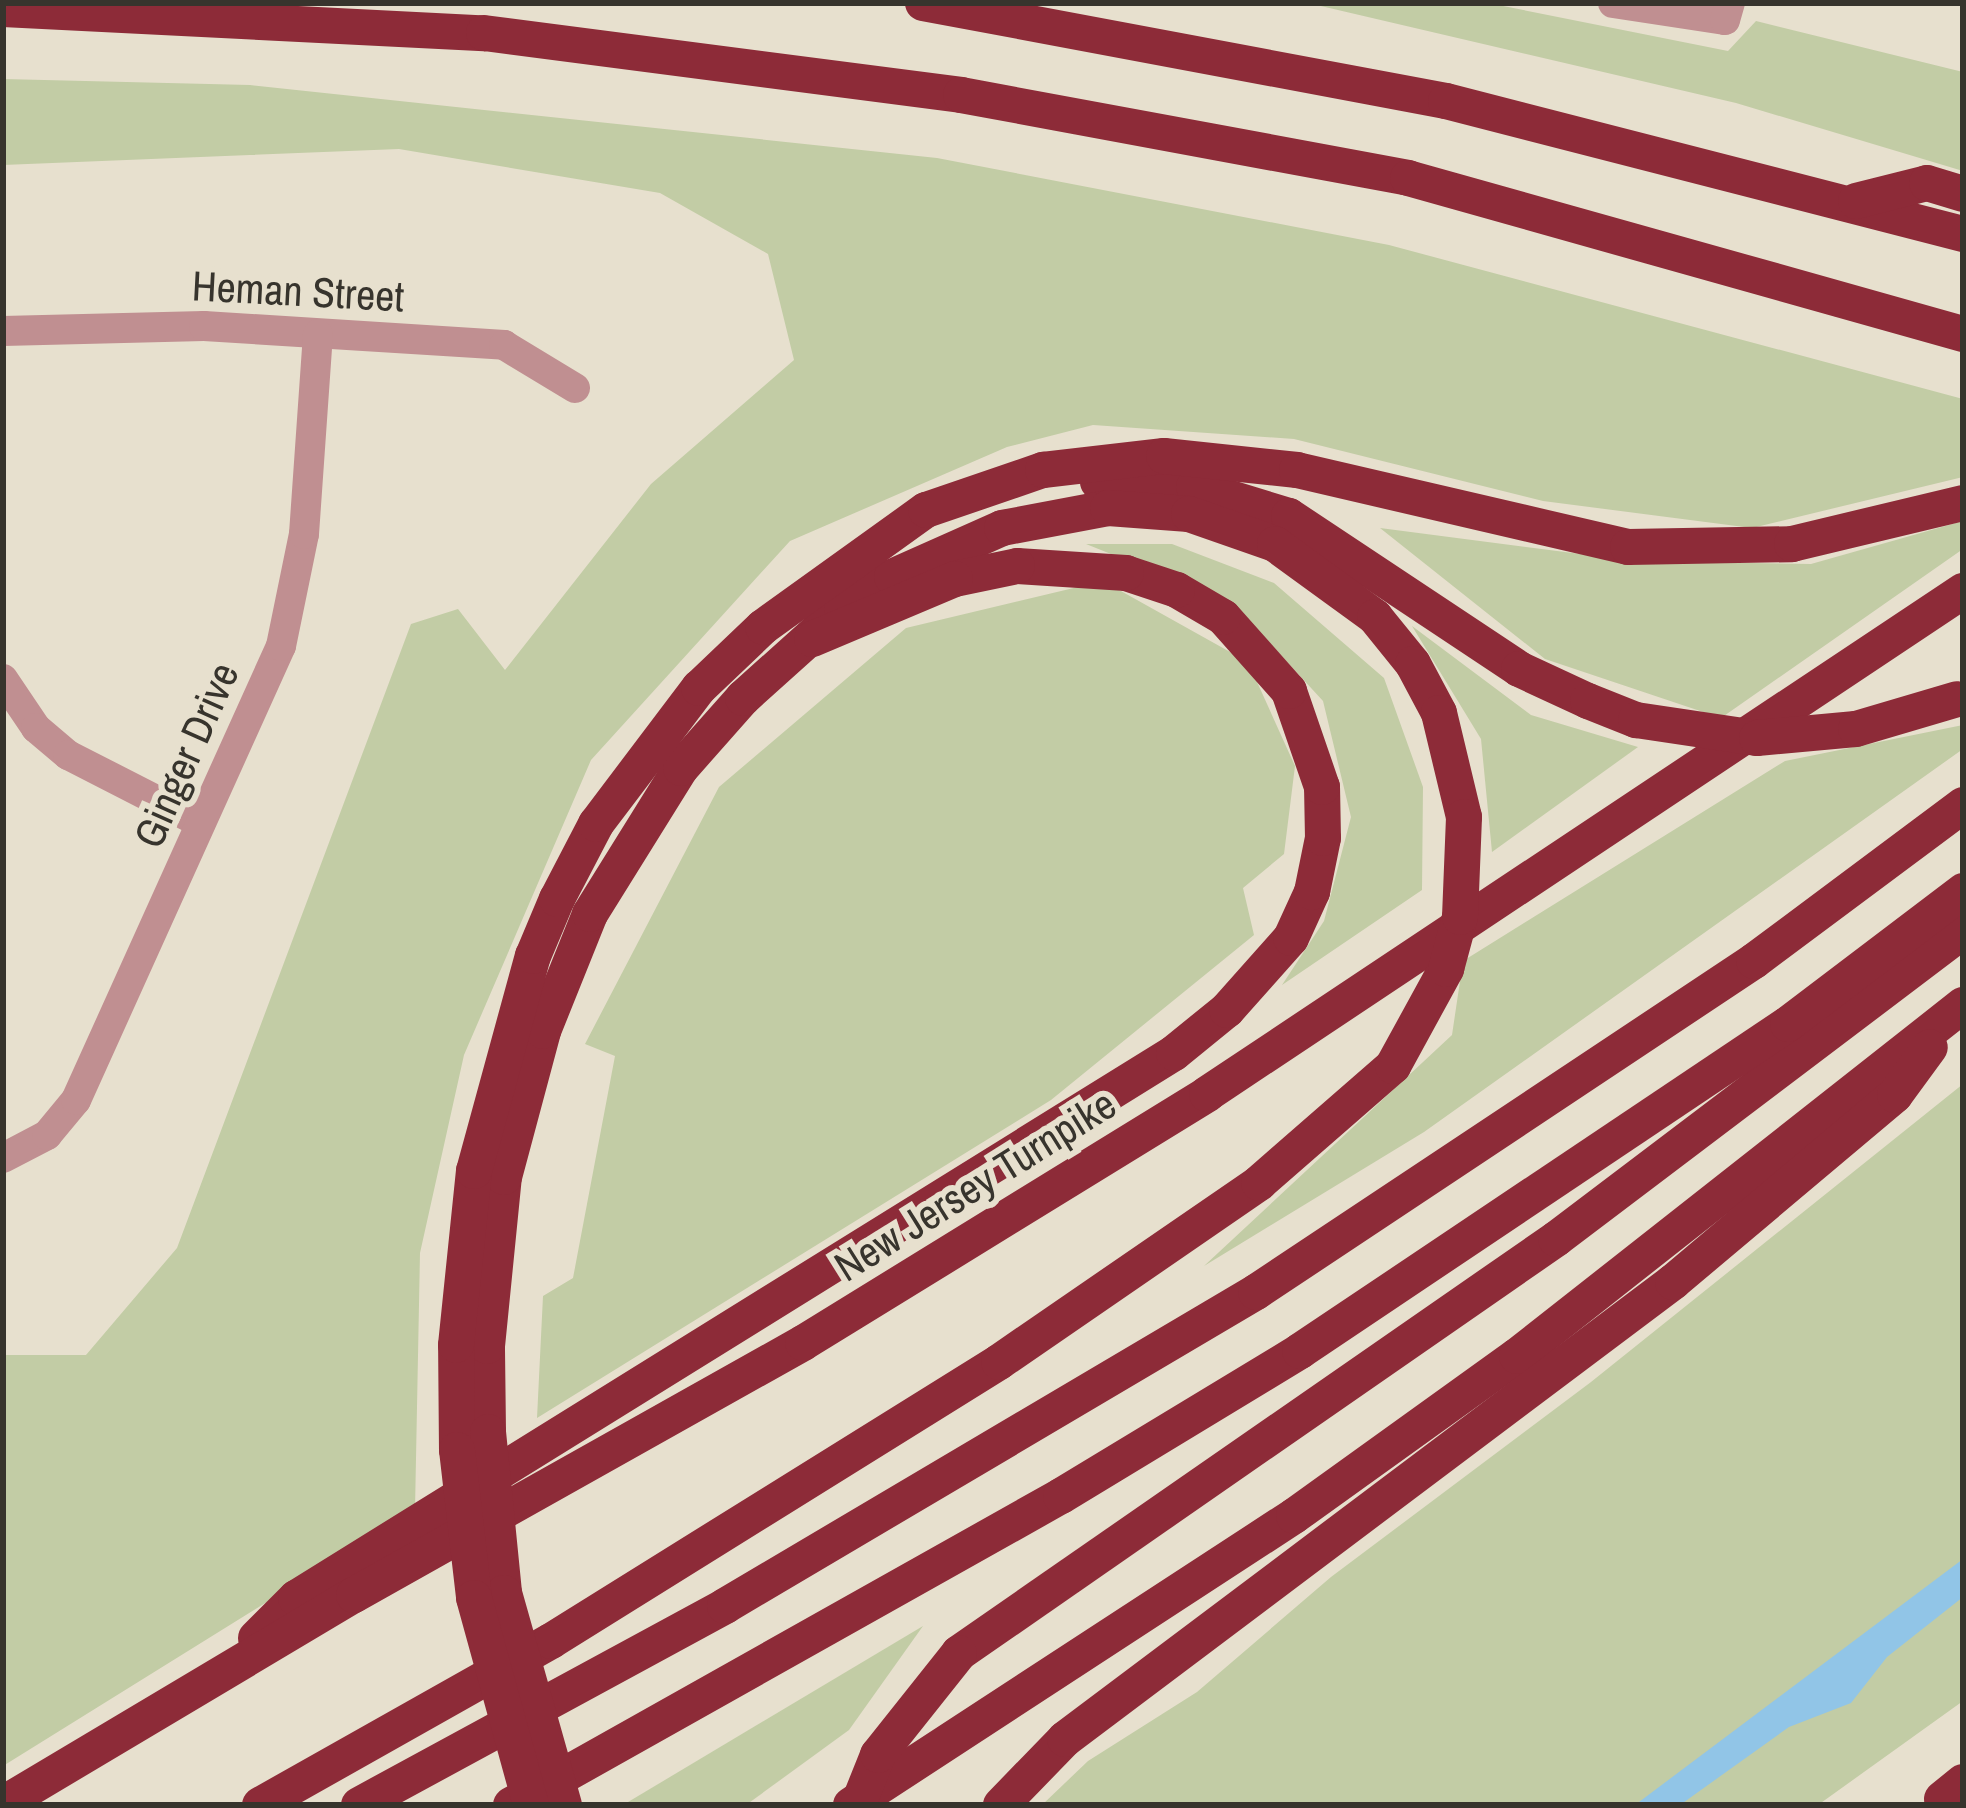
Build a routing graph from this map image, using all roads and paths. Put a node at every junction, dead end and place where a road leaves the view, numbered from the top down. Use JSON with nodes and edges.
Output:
{"nodes":[{"id":1,"x":922,"y":3,"type":"edge"},
{"id":2,"x":1613,"y":3,"type":"edge"},
{"id":3,"x":1730,"y":3,"type":"edge"},
{"id":4,"x":3,"y":9,"type":"edge"},
{"id":5,"x":1963,"y":194,"type":"edge"},
{"id":6,"x":1851,"y":202,"type":"junction"},
{"id":7,"x":1963,"y":234,"type":"edge"},
{"id":8,"x":3,"y":331,"type":"edge"},
{"id":9,"x":317,"y":334,"type":"junction"},
{"id":10,"x":1963,"y":334,"type":"edge"},
{"id":11,"x":574,"y":388,"type":"dead end"},
{"id":12,"x":1963,"y":503,"type":"edge"},
{"id":13,"x":898,"y":532,"type":"junction"},
{"id":14,"x":1963,"y":591,"type":"edge"},
{"id":15,"x":812,"y":639,"type":"junction"},
{"id":16,"x":5,"y":689,"type":"edge"},
{"id":17,"x":1960,"y":697,"type":"edge"},
{"id":18,"x":1963,"y":805,"type":"edge"},
{"id":19,"x":201,"y":823,"type":"junction"},
{"id":20,"x":1963,"y":891,"type":"edge"},
{"id":21,"x":1963,"y":931,"type":"edge"},
{"id":22,"x":1960,"y":1008,"type":"edge"},
{"id":23,"x":3,"y":1158,"type":"edge"},
{"id":24,"x":472,"y":1441,"type":"junction"},
{"id":25,"x":221,"y":1674,"type":"junction"},
{"id":26,"x":3,"y":1804,"type":"edge"},
{"id":27,"x":260,"y":1805,"type":"edge"},
{"id":28,"x":358,"y":1805,"type":"edge"},
{"id":29,"x":511,"y":1805,"type":"edge"},
{"id":30,"x":531,"y":1805,"type":"edge"},
{"id":31,"x":564,"y":1805,"type":"edge"},
{"id":32,"x":854,"y":1805,"type":"edge"},
{"id":33,"x":1001,"y":1805,"type":"edge"}],
"edges":[{"from":1,"to":6,"type":"highway"},
{"from":2,"to":3,"type":"street"},
{"from":4,"to":10,"type":"highway"},
{"from":5,"to":6,"type":"highway"},
{"from":6,"to":7,"type":"highway"},
{"from":8,"to":9,"type":"street","name":"Heman Street"},
{"from":9,"to":11,"type":"street","name":"Heman Street"},
{"from":9,"to":19,"type":"street","name":"Ginger Drive"},
{"from":12,"to":13,"type":"highway"},
{"from":13,"to":17,"type":"highway","bridge":true},
{"from":13,"to":24,"type":"highway"},
{"from":14,"to":25,"type":"highway","name":"New Jersey Turnpike"},
{"from":15,"to":24,"type":"highway"},
{"from":15,"to":25,"type":"highway"},
{"from":15,"to":27,"type":"highway","bridge":true},
{"from":16,"to":19,"type":"street"},
{"from":18,"to":28,"type":"highway"},
{"from":19,"to":23,"type":"street","name":"Ginger Drive"},
{"from":20,"to":29,"type":"highway"},
{"from":21,"to":32,"type":"highway","bridge":true},
{"from":22,"to":32,"type":"highway"},
{"from":22,"to":33,"type":"highway"},
{"from":24,"to":30,"type":"highway","bridge":true},
{"from":24,"to":31,"type":"highway","bridge":true},
{"from":25,"to":26,"type":"highway","name":"New Jersey Turnpike"}]}
